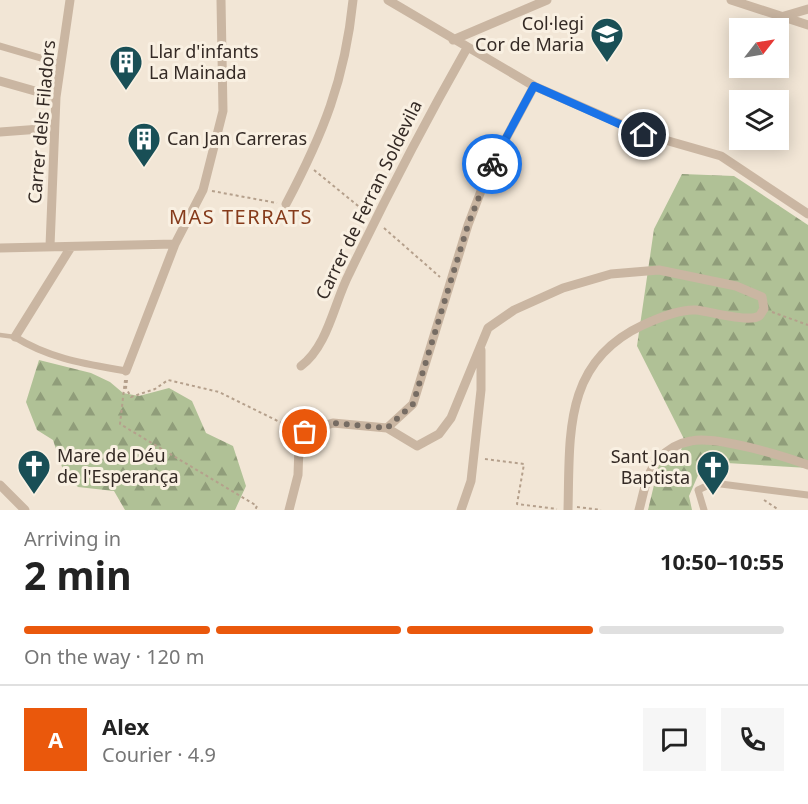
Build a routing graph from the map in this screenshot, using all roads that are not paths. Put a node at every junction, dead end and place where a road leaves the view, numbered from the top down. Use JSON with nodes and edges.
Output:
{"nodes":[{"id":1,"x":70,"y":0,"type":"edge"},
{"id":2,"x":221,"y":0,"type":"edge"},
{"id":3,"x":353,"y":0,"type":"edge"},
{"id":4,"x":388,"y":0,"type":"edge"},
{"id":5,"x":547,"y":0,"type":"edge"},
{"id":6,"x":731,"y":0,"type":"edge"},
{"id":7,"x":808,"y":9,"type":"edge"},
{"id":8,"x":781,"y":17,"type":"junction"},
{"id":9,"x":808,"y":25,"type":"edge"},
{"id":10,"x":453,"y":40,"type":"junction"},
{"id":11,"x":0,"y":46,"type":"edge"},
{"id":12,"x":467,"y":48,"type":"junction"},
{"id":13,"x":61,"y":64,"type":"junction"},
{"id":14,"x":0,"y":81,"type":"edge"},
{"id":15,"x":534,"y":86,"type":"junction"},
{"id":16,"x":56,"y":97,"type":"junction"},
{"id":17,"x":54,"y":128,"type":"junction"},
{"id":18,"x":0,"y":132,"type":"edge"},
{"id":19,"x":286,"y":204,"type":"road end"},
{"id":20,"x":808,"y":214,"type":"edge"},
{"id":21,"x":175,"y":244,"type":"junction"},
{"id":22,"x":50,"y":246,"type":"junction"},
{"id":23,"x":71,"y":247,"type":"junction"},
{"id":24,"x":0,"y":248,"type":"edge"},
{"id":25,"x":0,"y":335,"type":"edge"},
{"id":26,"x":15,"y":337,"type":"junction"},
{"id":27,"x":481,"y":345,"type":"junction"},
{"id":28,"x":301,"y":366,"type":"dead end"},
{"id":29,"x":126,"y":371,"type":"joint"},
{"id":30,"x":387,"y":428,"type":"junction"},
{"id":31,"x":808,"y":465,"type":"edge"},
{"id":32,"x":0,"y":485,"type":"edge"},
{"id":33,"x":808,"y":495,"type":"edge"},
{"id":34,"x":567,"y":508,"type":"edge"},
{"id":35,"x":22,"y":509,"type":"edge"},
{"id":36,"x":289,"y":510,"type":"edge"},
{"id":37,"x":461,"y":510,"type":"edge"},
{"id":38,"x":639,"y":510,"type":"edge"},
{"id":39,"x":704,"y":510,"type":"edge"}],
"edges":[{"from":1,"to":13,"type":"street","name":"Carrer dels Filadors"},
{"from":2,"to":21,"type":"street"},
{"from":3,"to":19,"type":"street"},
{"from":4,"to":10,"type":"street"},
{"from":5,"to":10,"type":"street"},
{"from":6,"to":8,"type":"street"},
{"from":7,"to":8,"type":"street"},
{"from":8,"to":9,"type":"street"},
{"from":10,"to":12,"type":"street"},
{"from":11,"to":13,"type":"street"},
{"from":12,"to":15,"type":"street"},
{"from":12,"to":28,"type":"street","name":"Carrer de Ferran Soldevila"},
{"from":13,"to":16,"type":"street","name":"Carrer dels Filadors"},
{"from":14,"to":16,"type":"street"},
{"from":15,"to":20,"type":"street"},
{"from":15,"to":30,"type":"street"},
{"from":16,"to":17,"type":"street","name":"Carrer dels Filadors"},
{"from":17,"to":18,"type":"street"},
{"from":17,"to":22,"type":"street","name":"Carrer dels Filadors"},
{"from":21,"to":23,"type":"street"},
{"from":21,"to":29,"type":"street"},
{"from":22,"to":23,"type":"street"},
{"from":22,"to":24,"type":"street"},
{"from":23,"to":26,"type":"street"},
{"from":25,"to":26,"type":"lane"},
{"from":26,"to":29,"type":"street"},
{"from":27,"to":30,"type":"street"},
{"from":27,"to":34,"type":"street"},
{"from":27,"to":37,"type":"street"},
{"from":30,"to":36,"type":"street"},
{"from":31,"to":38,"type":"street"},
{"from":32,"to":35,"type":"street"},
{"from":33,"to":39,"type":"street"}]}
